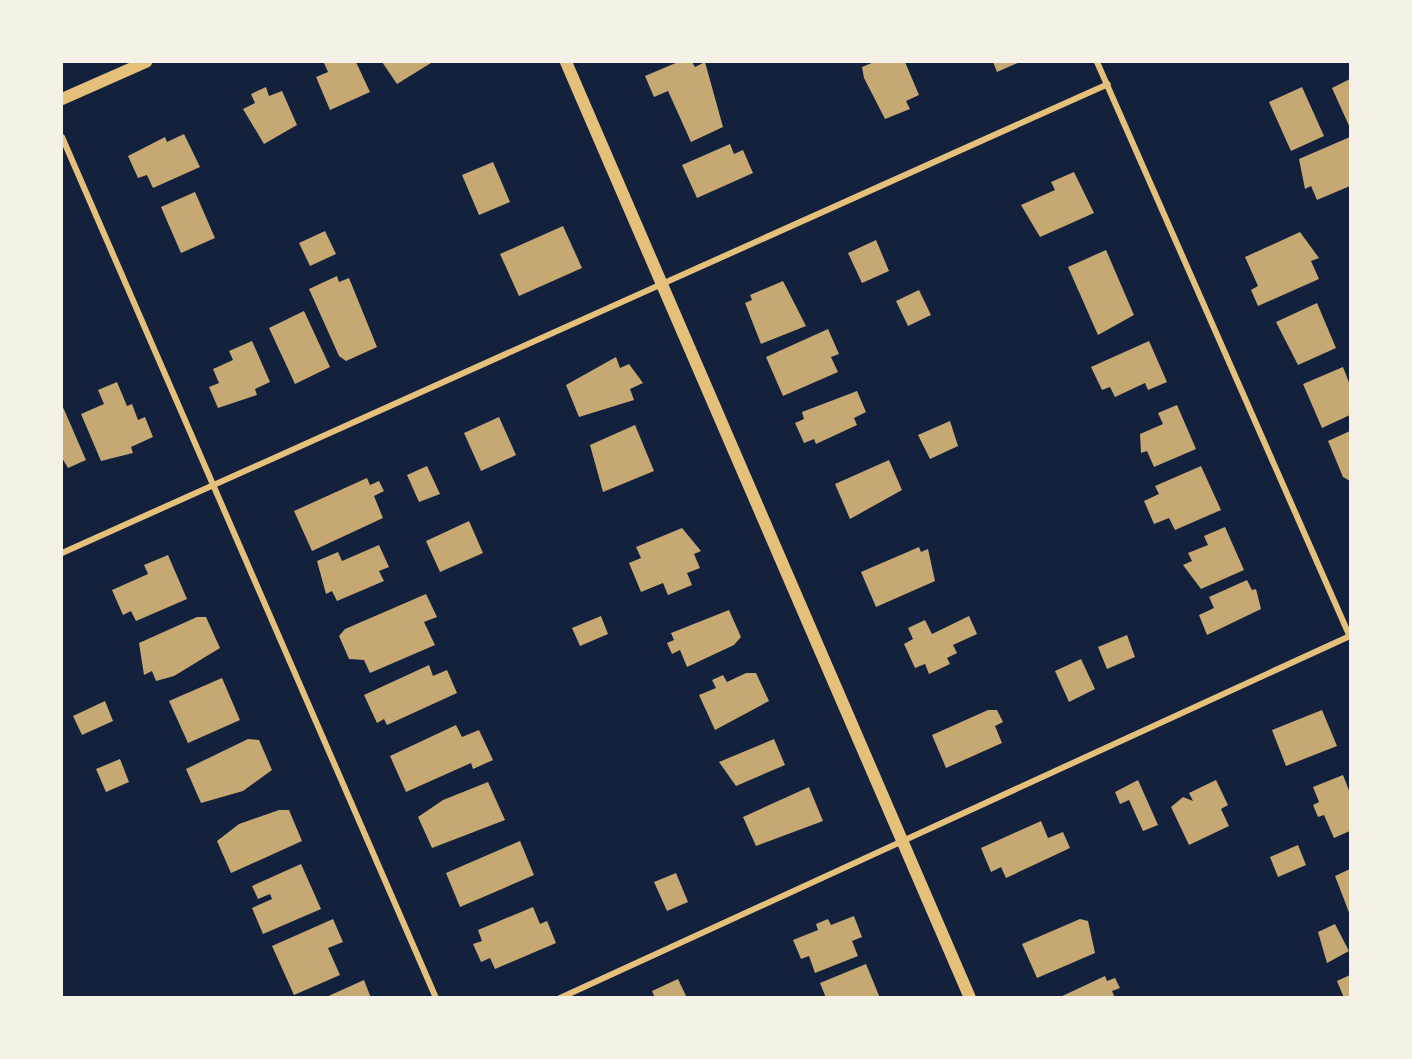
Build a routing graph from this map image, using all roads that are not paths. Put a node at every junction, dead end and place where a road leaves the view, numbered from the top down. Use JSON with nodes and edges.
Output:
{"nodes":[{"id":1,"x":146,"y":62,"type":"edge"},
{"id":2,"x":566,"y":62,"type":"edge"},
{"id":3,"x":1097,"y":62,"type":"edge"},
{"id":4,"x":1108,"y":84,"type":"junction"},
{"id":5,"x":62,"y":99,"type":"edge"},
{"id":6,"x":62,"y":137,"type":"edge"},
{"id":7,"x":662,"y":284,"type":"junction"},
{"id":8,"x":214,"y":484,"type":"junction"},
{"id":9,"x":62,"y":553,"type":"edge"},
{"id":10,"x":1350,"y":637,"type":"edge"},
{"id":11,"x":902,"y":841,"type":"junction"},
{"id":12,"x":436,"y":998,"type":"edge"},
{"id":13,"x":560,"y":998,"type":"edge"},
{"id":14,"x":970,"y":998,"type":"edge"}],
"edges":[{"from":1,"to":5,"type":"main road"},
{"from":2,"to":7,"type":"main road"},
{"from":3,"to":4,"type":"street"},
{"from":4,"to":7,"type":"street"},
{"from":4,"to":10,"type":"street"},
{"from":6,"to":8,"type":"street"},
{"from":7,"to":8,"type":"street"},
{"from":7,"to":11,"type":"main road"},
{"from":8,"to":9,"type":"street"},
{"from":8,"to":12,"type":"street"},
{"from":10,"to":11,"type":"street"},
{"from":11,"to":13,"type":"street"},
{"from":11,"to":14,"type":"main road"}]}
